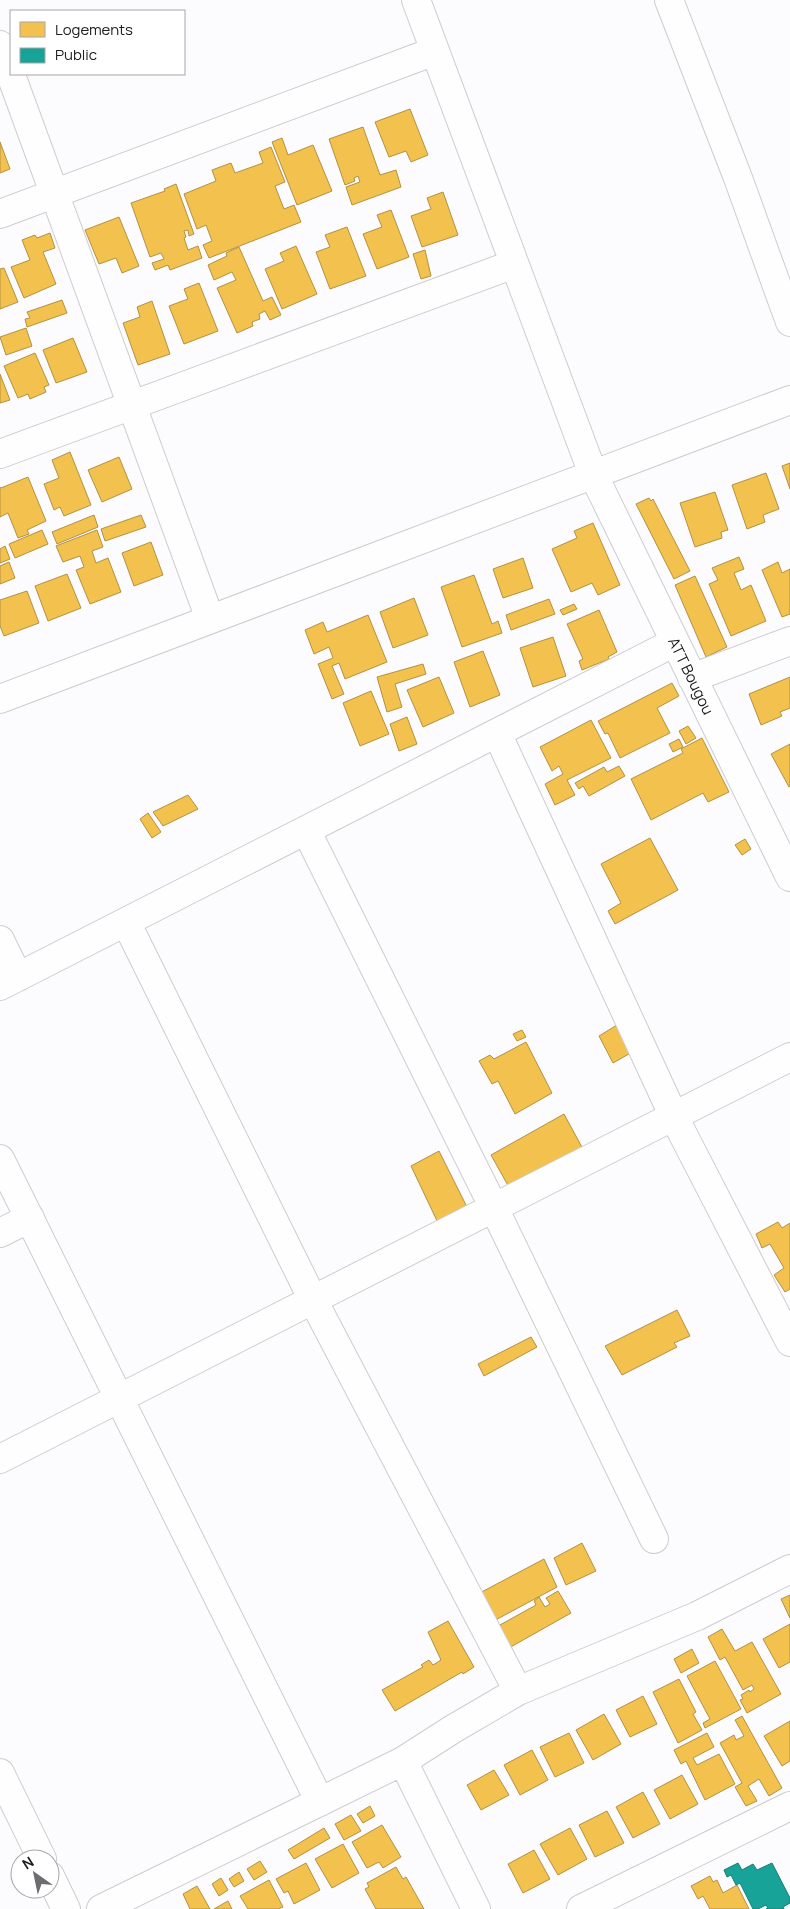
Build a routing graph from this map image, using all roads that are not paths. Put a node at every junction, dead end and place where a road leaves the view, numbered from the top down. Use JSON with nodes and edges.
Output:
{"nodes":[{"id":1,"x":416,"y":0,"type":"edge"},
{"id":2,"x":669,"y":0,"type":"edge"},
{"id":3,"x":0,"y":45,"type":"edge"},
{"id":4,"x":435,"y":51,"type":"junction"},
{"id":5,"x":10,"y":73,"type":"edge"},
{"id":6,"x":11,"y":75,"type":"edge"},
{"id":7,"x":54,"y":194,"type":"junction"},
{"id":8,"x":0,"y":214,"type":"edge"},
{"id":9,"x":514,"y":264,"type":"junction"},
{"id":10,"x":790,"y":322,"type":"edge"},
{"id":11,"x":790,"y":400,"type":"edge"},
{"id":12,"x":132,"y":405,"type":"junction"},
{"id":13,"x":0,"y":454,"type":"edge"},
{"id":14,"x":592,"y":474,"type":"junction"},
{"id":15,"x":210,"y":619,"type":"junction"},
{"id":16,"x":790,"y":641,"type":"edge"},
{"id":17,"x":675,"y":642,"type":"junction"},
{"id":18,"x":692,"y":678,"type":"junction"},
{"id":19,"x":0,"y":699,"type":"edge"},
{"id":20,"x":497,"y":733,"type":"junction"},
{"id":21,"x":306,"y":830,"type":"junction"},
{"id":22,"x":790,"y":877,"type":"edge"},
{"id":23,"x":126,"y":922,"type":"junction"},
{"id":24,"x":0,"y":940,"type":"edge"},
{"id":25,"x":9,"y":982,"type":"edge"},
{"id":26,"x":790,"y":1057,"type":"edge"},
{"id":27,"x":674,"y":1117,"type":"junction"},
{"id":28,"x":0,"y":1159,"type":"edge"},
{"id":29,"x":494,"y":1208,"type":"junction"},
{"id":30,"x":30,"y":1218,"type":"junction"},
{"id":31,"x":0,"y":1233,"type":"edge"},
{"id":32,"x":313,"y":1300,"type":"junction"},
{"id":33,"x":790,"y":1342,"type":"edge"},
{"id":34,"x":119,"y":1398,"type":"junction"},
{"id":35,"x":0,"y":1459,"type":"edge"},
{"id":36,"x":654,"y":1539,"type":"dead end"},
{"id":37,"x":790,"y":1569,"type":"edge"},
{"id":38,"x":518,"y":1691,"type":"junction"},
{"id":39,"x":403,"y":1761,"type":"junction"},
{"id":40,"x":0,"y":1774,"type":"edge"},
{"id":41,"x":320,"y":1802,"type":"junction"},
{"id":42,"x":788,"y":1813,"type":"edge"},
{"id":43,"x":37,"y":1849,"type":"edge"},
{"id":44,"x":60,"y":1897,"type":"edge"},
{"id":45,"x":66,"y":1909,"type":"edge"},
{"id":46,"x":101,"y":1909,"type":"edge"},
{"id":47,"x":476,"y":1909,"type":"edge"},
{"id":48,"x":581,"y":1909,"type":"edge"}],
"edges":[{"from":1,"to":4,"type":"street","name":"ATT Bougou"},
{"from":2,"to":10,"type":"street"},
{"from":3,"to":5,"type":"street"},
{"from":4,"to":7,"type":"street"},
{"from":4,"to":9,"type":"street","name":"ATT Bougou"},
{"from":6,"to":7,"type":"street"},
{"from":7,"to":8,"type":"street"},
{"from":7,"to":12,"type":"street"},
{"from":9,"to":12,"type":"street"},
{"from":9,"to":14,"type":"street","name":"ATT Bougou"},
{"from":11,"to":14,"type":"street"},
{"from":12,"to":13,"type":"street"},
{"from":12,"to":15,"type":"street"},
{"from":14,"to":15,"type":"street"},
{"from":14,"to":17,"type":"street","name":"ATT Bougou"},
{"from":15,"to":19,"type":"street"},
{"from":16,"to":18,"type":"street"},
{"from":17,"to":18,"type":"street","name":"ATT Bougou"},
{"from":17,"to":20,"type":"street"},
{"from":18,"to":22,"type":"street","name":"ATT Bougou"},
{"from":20,"to":21,"type":"street"},
{"from":20,"to":27,"type":"street"},
{"from":21,"to":23,"type":"street"},
{"from":21,"to":29,"type":"street"},
{"from":23,"to":25,"type":"street"},
{"from":23,"to":32,"type":"street"},
{"from":24,"to":25,"type":"street"},
{"from":26,"to":27,"type":"street"},
{"from":27,"to":29,"type":"street"},
{"from":27,"to":33,"type":"street"},
{"from":28,"to":30,"type":"street"},
{"from":29,"to":32,"type":"street"},
{"from":29,"to":36,"type":"street"},
{"from":30,"to":31,"type":"street"},
{"from":30,"to":34,"type":"street"},
{"from":32,"to":34,"type":"street"},
{"from":32,"to":38,"type":"street"},
{"from":34,"to":35,"type":"street"},
{"from":34,"to":41,"type":"street"},
{"from":37,"to":38,"type":"street"},
{"from":38,"to":39,"type":"street"},
{"from":39,"to":41,"type":"street"},
{"from":39,"to":47,"type":"street"},
{"from":40,"to":43,"type":"street"},
{"from":41,"to":46,"type":"street"},
{"from":42,"to":48,"type":"street"},
{"from":44,"to":45,"type":"street"}]}
